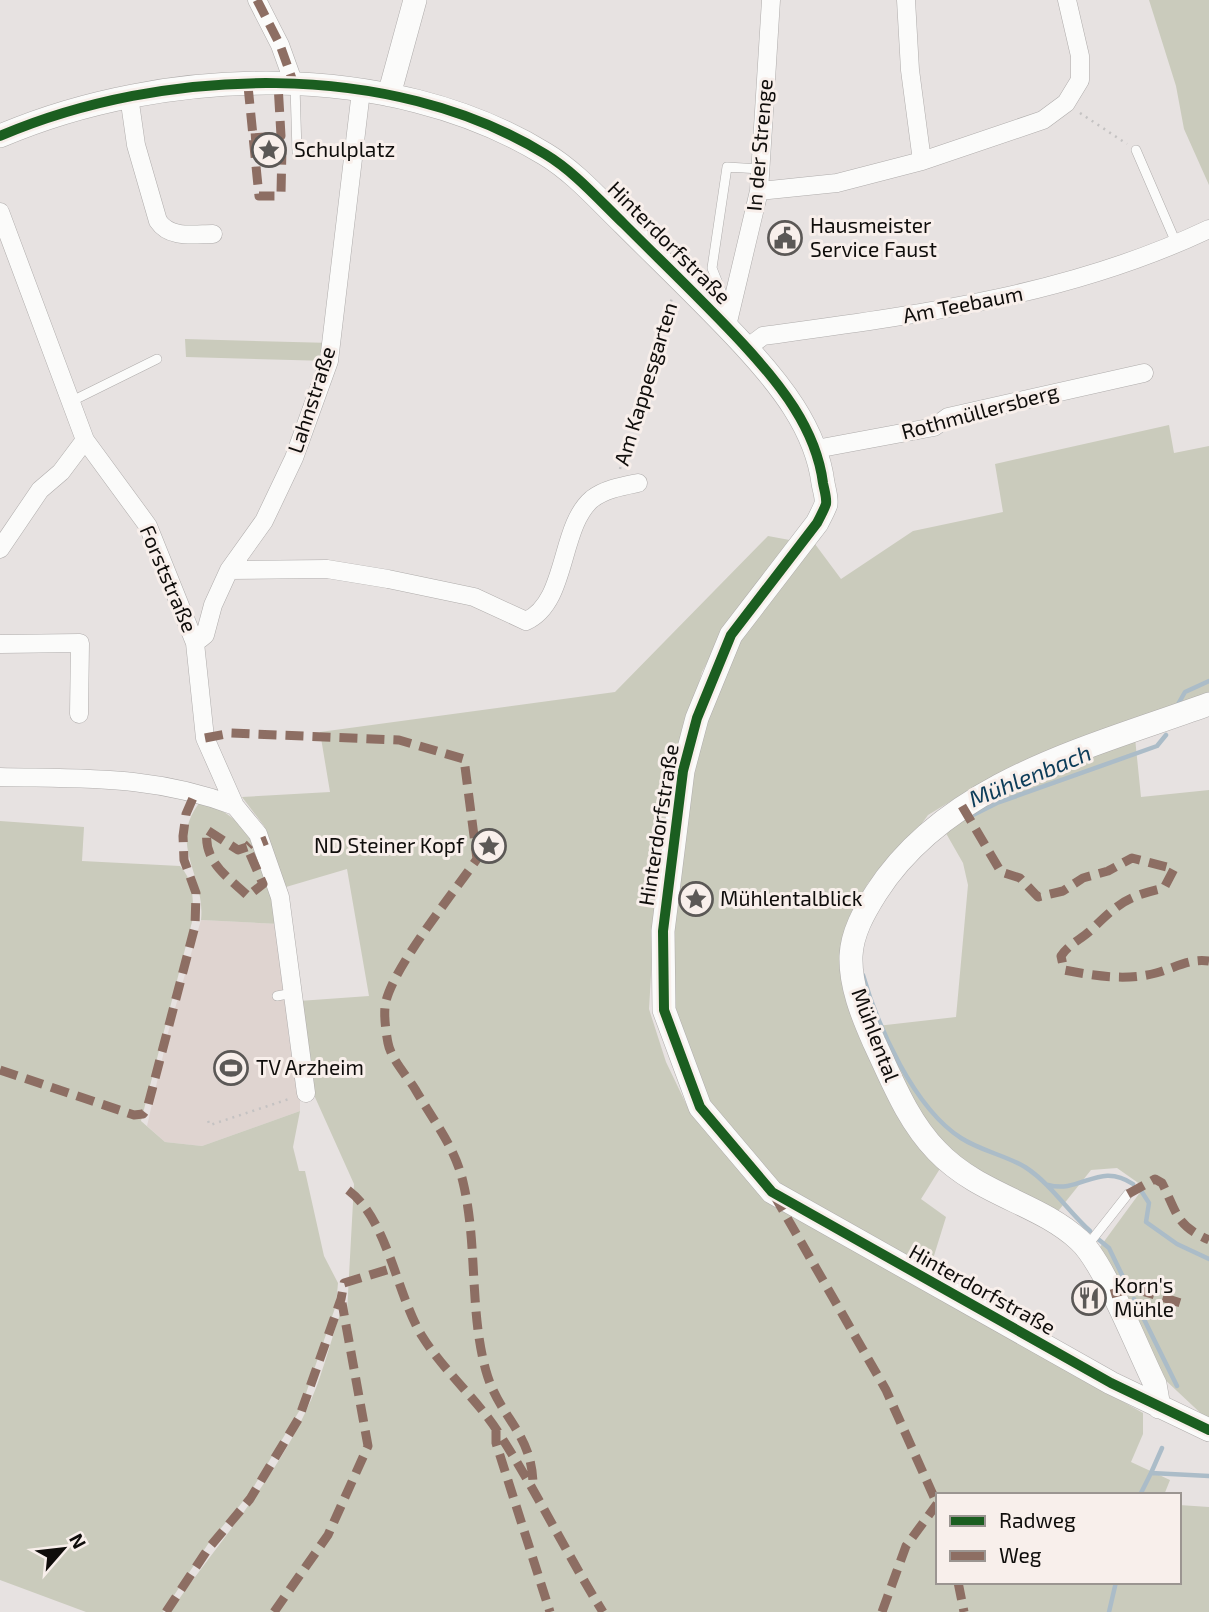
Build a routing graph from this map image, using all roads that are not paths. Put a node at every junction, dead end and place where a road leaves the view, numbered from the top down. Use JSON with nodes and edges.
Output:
{"nodes":[{"id":1,"x":257,"y":0,"type":"edge"},
{"id":2,"x":415,"y":0,"type":"edge"},
{"id":3,"x":771,"y":0,"type":"edge"},
{"id":4,"x":906,"y":0,"type":"edge"},
{"id":5,"x":1068,"y":0,"type":"edge"},
{"id":6,"x":294,"y":84,"type":"junction"},
{"id":7,"x":360,"y":91,"type":"junction"},
{"id":8,"x":388,"y":95,"type":"junction"},
{"id":9,"x":129,"y":96,"type":"junction"},
{"id":10,"x":0,"y":135,"type":"edge"},
{"id":11,"x":1136,"y":150,"type":"road end"},
{"id":12,"x":297,"y":152,"type":"dead end"},
{"id":13,"x":922,"y":161,"type":"junction"},
{"id":14,"x":760,"y":169,"type":"junction"},
{"id":15,"x":759,"y":191,"type":"junction"},
{"id":16,"x":0,"y":212,"type":"edge"},
{"id":17,"x":1209,"y":229,"type":"edge"},
{"id":18,"x":213,"y":234,"type":"dead end"},
{"id":19,"x":1177,"y":245,"type":"junction"},
{"id":20,"x":7,"y":251,"type":"edge"},
{"id":21,"x":730,"y":293,"type":"junction"},
{"id":22,"x":698,"y":300,"type":"junction"},
{"id":23,"x":727,"y":326,"type":"junction"},
{"id":24,"x":747,"y":348,"type":"junction"},
{"id":25,"x":157,"y":359,"type":"dead end"},
{"id":26,"x":1143,"y":373,"type":"dead end"},
{"id":27,"x":70,"y":402,"type":"junction"},
{"id":28,"x":85,"y":440,"type":"junction"},
{"id":29,"x":816,"y":449,"type":"junction"},
{"id":30,"x":638,"y":483,"type":"dead end"},
{"id":31,"x":0,"y":549,"type":"edge"},
{"id":32,"x":229,"y":570,"type":"junction"},
{"id":33,"x":195,"y":643,"type":"junction"},
{"id":34,"x":0,"y":644,"type":"edge"},
{"id":35,"x":1209,"y":704,"type":"edge"},
{"id":36,"x":79,"y":714,"type":"dead end"},
{"id":37,"x":0,"y":777,"type":"edge"},
{"id":38,"x":235,"y":806,"type":"junction"},
{"id":39,"x":306,"y":1093,"type":"road end"},
{"id":40,"x":1128,"y":1194,"type":"dead end"},
{"id":41,"x":1086,"y":1247,"type":"junction"},
{"id":42,"x":1159,"y":1407,"type":"junction"},
{"id":43,"x":1209,"y":1430,"type":"edge"}],
"edges":[{"from":1,"to":6,"type":"street"},
{"from":2,"to":8,"type":"street"},
{"from":3,"to":14,"type":"street","name":"In der Strenge"},
{"from":4,"to":13,"type":"street"},
{"from":5,"to":13,"type":"street"},
{"from":6,"to":7,"type":"street","name":"Hinterdorfstraße"},
{"from":6,"to":9,"type":"street","name":"Hinterdorfstraße"},
{"from":6,"to":12,"type":"lane"},
{"from":7,"to":8,"type":"street","name":"Hinterdorfstraße"},
{"from":7,"to":32,"type":"street","name":"Lahnstraße"},
{"from":8,"to":22,"type":"street","name":"Hinterdorfstraße"},
{"from":9,"to":10,"type":"street","name":"Hinterdorfstraße"},
{"from":9,"to":18,"type":"street"},
{"from":11,"to":19,"type":"lane"},
{"from":13,"to":15,"type":"street"},
{"from":14,"to":15,"type":"street","name":"In der Strenge"},
{"from":14,"to":21,"type":"lane"},
{"from":15,"to":21,"type":"street","name":"In der Strenge"},
{"from":16,"to":20,"type":"street","name":"Forststraße"},
{"from":17,"to":19,"type":"street","name":"Am Teebaum"},
{"from":19,"to":24,"type":"street","name":"Am Teebaum"},
{"from":20,"to":27,"type":"street","name":"Forststraße"},
{"from":21,"to":22,"type":"street"},
{"from":21,"to":23,"type":"street","name":"In der Strenge"},
{"from":22,"to":23,"type":"street","name":"Hinterdorfstraße"},
{"from":23,"to":24,"type":"street","name":"Hinterdorfstraße"},
{"from":24,"to":29,"type":"street","name":"Hinterdorfstraße"},
{"from":25,"to":27,"type":"lane"},
{"from":26,"to":29,"type":"street","name":"Rothmüllersberg"},
{"from":27,"to":28,"type":"street","name":"Forststraße"},
{"from":28,"to":31,"type":"street"},
{"from":28,"to":33,"type":"street","name":"Forststraße"},
{"from":29,"to":42,"type":"street","name":"Hinterdorfstraße"},
{"from":30,"to":32,"type":"street"},
{"from":32,"to":33,"type":"street","name":"Lahnstraße"},
{"from":33,"to":38,"type":"street","name":"Forststraße"},
{"from":34,"to":36,"type":"street"},
{"from":35,"to":41,"type":"street","name":"Mühlental"},
{"from":37,"to":38,"type":"street"},
{"from":38,"to":39,"type":"street","name":"Forststraße"},
{"from":40,"to":41,"type":"lane"},
{"from":41,"to":42,"type":"street","name":"Mühlental"},
{"from":42,"to":43,"type":"street"}]}
